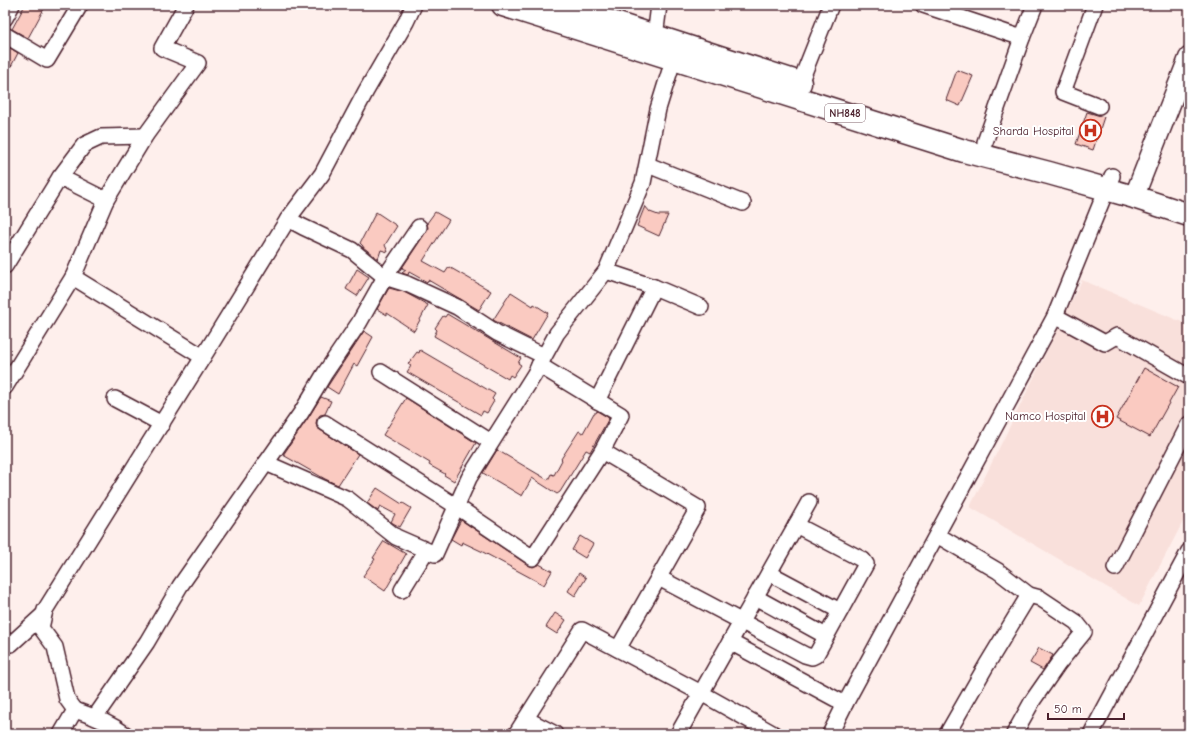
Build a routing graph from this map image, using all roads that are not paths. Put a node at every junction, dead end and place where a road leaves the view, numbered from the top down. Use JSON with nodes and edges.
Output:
{"nodes":[{"id":1,"x":12,"y":5,"type":"edge"},
{"id":2,"x":80,"y":5,"type":"edge"},
{"id":3,"x":186,"y":5,"type":"edge"},
{"id":4,"x":414,"y":5,"type":"edge"},
{"id":5,"x":559,"y":5,"type":"edge"},
{"id":6,"x":658,"y":5,"type":"edge"},
{"id":7,"x":831,"y":5,"type":"edge"},
{"id":8,"x":923,"y":5,"type":"edge"},
{"id":9,"x":1035,"y":5,"type":"edge"},
{"id":10,"x":1095,"y":5,"type":"edge"},
{"id":11,"x":509,"y":6,"type":"edge"},
{"id":12,"x":5,"y":18,"type":"edge"},
{"id":13,"x":586,"y":23,"type":"junction"},
{"id":14,"x":5,"y":35,"type":"edge"},
{"id":15,"x":1022,"y":38,"type":"junction"},
{"id":16,"x":654,"y":44,"type":"junction"},
{"id":17,"x":675,"y":51,"type":"junction"},
{"id":18,"x":1189,"y":57,"type":"edge"},
{"id":19,"x":800,"y":83,"type":"junction"},
{"id":20,"x":1189,"y":85,"type":"edge"},
{"id":21,"x":1099,"y":106,"type":"dead end"},
{"id":22,"x":145,"y":136,"type":"junction"},
{"id":23,"x":985,"y":142,"type":"junction"},
{"id":24,"x":1034,"y":162,"type":"junction"},
{"id":25,"x":648,"y":165,"type":"junction"},
{"id":26,"x":60,"y":177,"type":"junction"},
{"id":27,"x":1110,"y":183,"type":"junction"},
{"id":28,"x":1142,"y":192,"type":"junction"},
{"id":29,"x":1189,"y":199,"type":"edge"},
{"id":30,"x":106,"y":200,"type":"junction"},
{"id":31,"x":743,"y":203,"type":"dead end"},
{"id":32,"x":1189,"y":215,"type":"edge"},
{"id":33,"x":288,"y":219,"type":"junction"},
{"id":34,"x":419,"y":227,"type":"dead end"},
{"id":35,"x":5,"y":266,"type":"edge"},
{"id":36,"x":606,"y":271,"type":"junction"},
{"id":37,"x":73,"y":276,"type":"junction"},
{"id":38,"x":384,"y":277,"type":"junction"},
{"id":39,"x":654,"y":287,"type":"junction"},
{"id":40,"x":701,"y":307,"type":"dead end"},
{"id":41,"x":1055,"y":316,"type":"junction"},
{"id":42,"x":203,"y":357,"type":"junction"},
{"id":43,"x":541,"y":361,"type":"junction"},
{"id":44,"x":381,"y":372,"type":"dead end"},
{"id":45,"x":1189,"y":377,"type":"edge"},
{"id":46,"x":5,"y":388,"type":"edge"},
{"id":47,"x":115,"y":399,"type":"dead end"},
{"id":48,"x":597,"y":401,"type":"junction"},
{"id":49,"x":325,"y":423,"type":"dead end"},
{"id":50,"x":162,"y":424,"type":"junction"},
{"id":51,"x":1189,"y":424,"type":"edge"},
{"id":52,"x":491,"y":442,"type":"junction"},
{"id":53,"x":602,"y":451,"type":"junction"},
{"id":54,"x":266,"y":463,"type":"junction"},
{"id":55,"x":809,"y":502,"type":"dead end"},
{"id":56,"x":456,"y":506,"type":"junction"},
{"id":57,"x":796,"y":525,"type":"junction"},
{"id":58,"x":937,"y":536,"type":"junction"},
{"id":59,"x":426,"y":550,"type":"junction"},
{"id":60,"x":1189,"y":551,"type":"edge"},
{"id":61,"x":1116,"y":568,"type":"dead end"},
{"id":62,"x":769,"y":573,"type":"junction"},
{"id":63,"x":659,"y":578,"type":"junction"},
{"id":64,"x":402,"y":590,"type":"dead end"},
{"id":65,"x":1029,"y":595,"type":"junction"},
{"id":66,"x":755,"y":597,"type":"junction"},
{"id":67,"x":840,"y":611,"type":"junction"},
{"id":68,"x":44,"y":614,"type":"junction"},
{"id":69,"x":741,"y":622,"type":"junction"},
{"id":70,"x":826,"y":636,"type":"junction"},
{"id":71,"x":5,"y":642,"type":"edge"},
{"id":72,"x":730,"y":642,"type":"junction"},
{"id":73,"x":618,"y":649,"type":"junction"},
{"id":74,"x":701,"y":693,"type":"junction"},
{"id":75,"x":845,"y":704,"type":"junction"},
{"id":76,"x":76,"y":710,"type":"junction"},
{"id":77,"x":95,"y":717,"type":"junction"},
{"id":78,"x":526,"y":718,"type":"junction"},
{"id":79,"x":61,"y":734,"type":"edge"},
{"id":80,"x":125,"y":734,"type":"edge"},
{"id":81,"x":516,"y":734,"type":"edge"},
{"id":82,"x":556,"y":734,"type":"edge"},
{"id":83,"x":678,"y":734,"type":"edge"},
{"id":84,"x":774,"y":734,"type":"edge"},
{"id":85,"x":830,"y":734,"type":"edge"},
{"id":86,"x":947,"y":734,"type":"edge"},
{"id":87,"x":1014,"y":734,"type":"edge"},
{"id":88,"x":1091,"y":734,"type":"edge"}],
"edges":[{"from":1,"to":12,"type":"street"},
{"from":2,"to":14,"type":"street"},
{"from":3,"to":22,"type":"street"},
{"from":4,"to":33,"type":"street"},
{"from":5,"to":13,"type":"highway","number":"NH848"},
{"from":6,"to":16,"type":"street"},
{"from":7,"to":19,"type":"street"},
{"from":8,"to":15,"type":"street"},
{"from":9,"to":15,"type":"street"},
{"from":10,"to":21,"type":"street"},
{"from":11,"to":13,"type":"highway","number":"NH848"},
{"from":13,"to":16,"type":"highway","number":"NH848"},
{"from":15,"to":23,"type":"street"},
{"from":16,"to":17,"type":"highway","number":"NH848"},
{"from":17,"to":19,"type":"highway","number":"NH848"},
{"from":17,"to":24,"type":"highway","number":"NH848"},
{"from":17,"to":25,"type":"street"},
{"from":18,"to":28,"type":"main road"},
{"from":19,"to":23,"type":"highway","number":"NH848"},
{"from":20,"to":28,"type":"main road"},
{"from":22,"to":26,"type":"street"},
{"from":22,"to":30,"type":"street"},
{"from":23,"to":24,"type":"highway","number":"NH848"},
{"from":24,"to":27,"type":"highway","number":"NH848"},
{"from":25,"to":31,"type":"street"},
{"from":25,"to":36,"type":"street"},
{"from":26,"to":30,"type":"street"},
{"from":26,"to":35,"type":"street"},
{"from":27,"to":28,"type":"highway","number":"NH848"},
{"from":27,"to":41,"type":"street"},
{"from":28,"to":29,"type":"highway","number":"NH848"},
{"from":28,"to":32,"type":"highway","number":"NH848"},
{"from":30,"to":37,"type":"street"},
{"from":33,"to":38,"type":"street"},
{"from":33,"to":42,"type":"street"},
{"from":34,"to":38,"type":"street"},
{"from":36,"to":39,"type":"street"},
{"from":36,"to":43,"type":"street"},
{"from":37,"to":42,"type":"street"},
{"from":37,"to":46,"type":"street"},
{"from":38,"to":43,"type":"street"},
{"from":38,"to":54,"type":"street"},
{"from":39,"to":40,"type":"street"},
{"from":39,"to":48,"type":"street"},
{"from":41,"to":45,"type":"street"},
{"from":41,"to":58,"type":"street"},
{"from":42,"to":50,"type":"street"},
{"from":43,"to":48,"type":"street"},
{"from":43,"to":52,"type":"street"},
{"from":44,"to":52,"type":"street"},
{"from":47,"to":50,"type":"street"},
{"from":48,"to":53,"type":"street"},
{"from":49,"to":56,"type":"street"},
{"from":50,"to":68,"type":"street"},
{"from":51,"to":61,"type":"street"},
{"from":52,"to":56,"type":"street"},
{"from":53,"to":56,"type":"street"},
{"from":53,"to":63,"type":"street"},
{"from":54,"to":59,"type":"street"},
{"from":54,"to":77,"type":"street"},
{"from":55,"to":57,"type":"street"},
{"from":56,"to":59,"type":"street"},
{"from":57,"to":62,"type":"street"},
{"from":57,"to":67,"type":"street"},
{"from":58,"to":65,"type":"street"},
{"from":58,"to":75,"type":"street"},
{"from":59,"to":64,"type":"street"},
{"from":60,"to":88,"type":"street"},
{"from":62,"to":66,"type":"street"},
{"from":62,"to":67,"type":"street"},
{"from":63,"to":69,"type":"street"},
{"from":63,"to":73,"type":"street"},
{"from":65,"to":86,"type":"street"},
{"from":65,"to":87,"type":"street"},
{"from":66,"to":69,"type":"street"},
{"from":66,"to":70,"type":"street"},
{"from":67,"to":70,"type":"street"},
{"from":68,"to":71,"type":"street"},
{"from":68,"to":76,"type":"street"},
{"from":69,"to":70,"type":"street"},
{"from":69,"to":72,"type":"street"},
{"from":72,"to":74,"type":"street"},
{"from":72,"to":75,"type":"street"},
{"from":73,"to":74,"type":"street"},
{"from":73,"to":78,"type":"street"},
{"from":74,"to":83,"type":"street"},
{"from":74,"to":84,"type":"street"},
{"from":75,"to":85,"type":"street"},
{"from":76,"to":77,"type":"street"},
{"from":76,"to":79,"type":"street"},
{"from":77,"to":80,"type":"street"},
{"from":78,"to":81,"type":"street"},
{"from":78,"to":82,"type":"street"}]}
